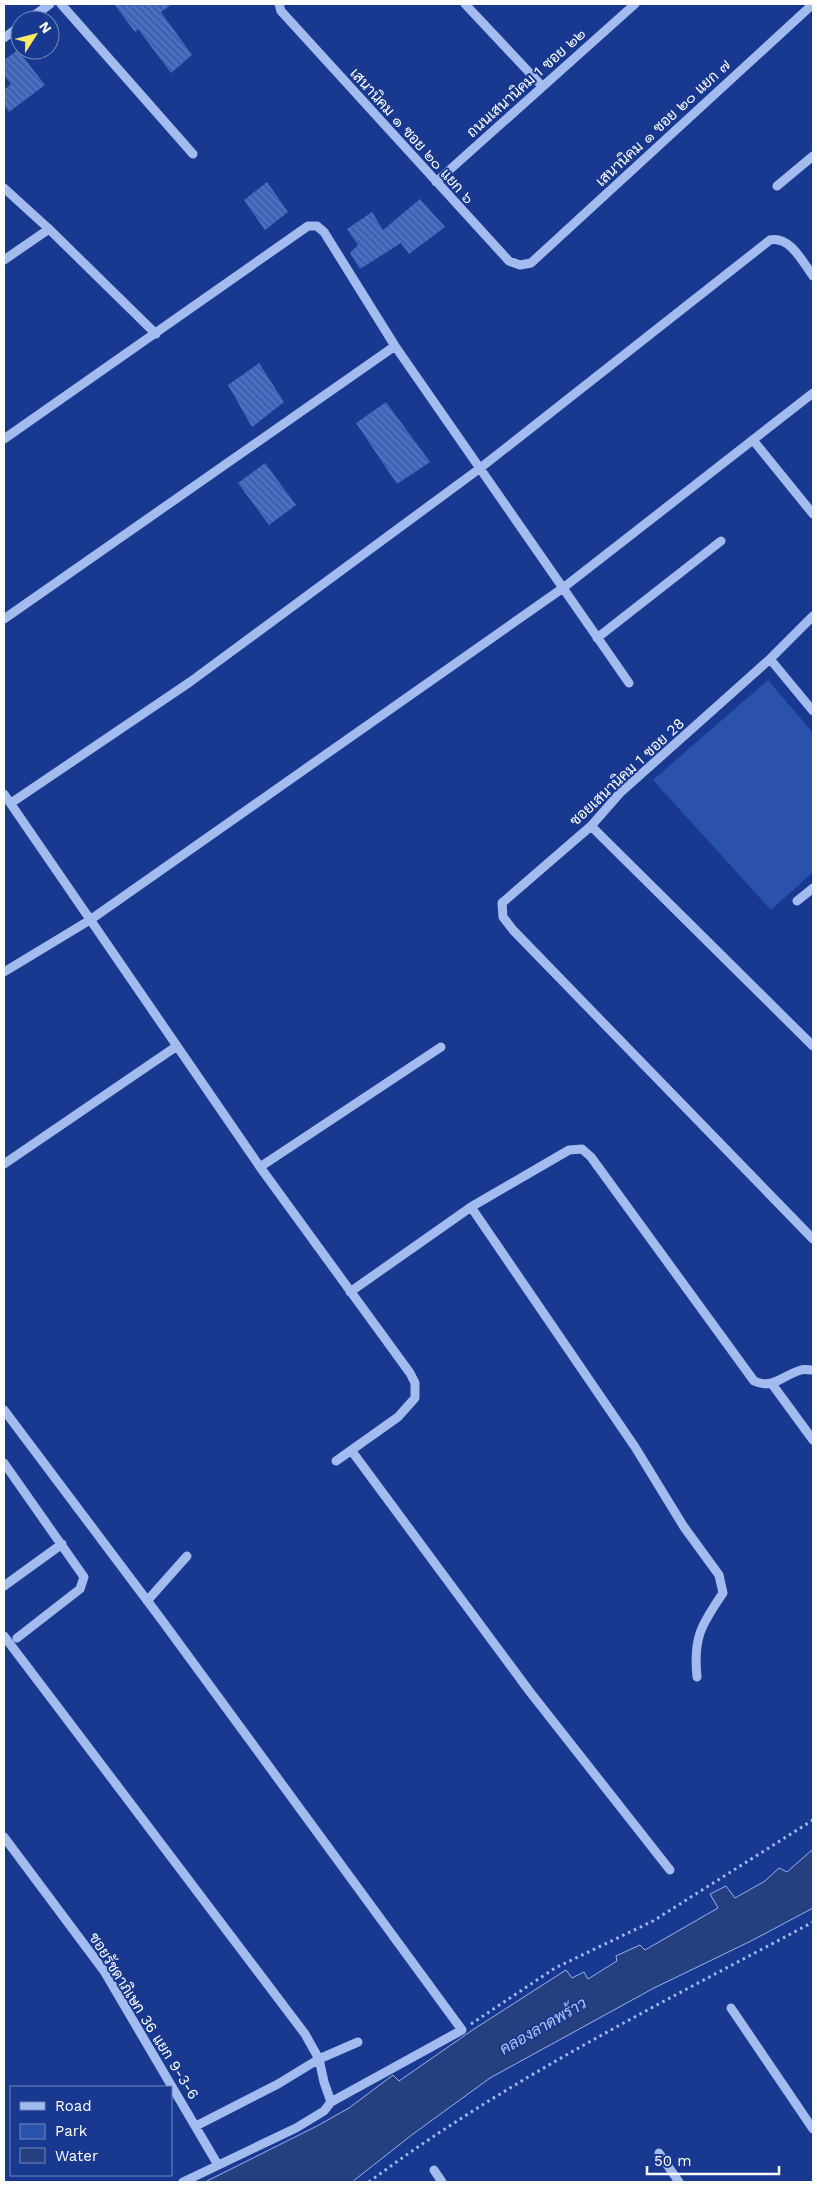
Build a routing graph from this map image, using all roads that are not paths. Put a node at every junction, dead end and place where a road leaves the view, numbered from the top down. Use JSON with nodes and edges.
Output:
{"nodes":[{"id":1,"x":61,"y":4,"type":"edge"},
{"id":2,"x":465,"y":4,"type":"edge"},
{"id":3,"x":635,"y":4,"type":"edge"},
{"id":4,"x":813,"y":4,"type":"edge"},
{"id":5,"x":280,"y":8,"type":"edge"},
{"id":6,"x":542,"y":86,"type":"junction"},
{"id":7,"x":193,"y":154,"type":"dead end"},
{"id":8,"x":813,"y":156,"type":"edge"},
{"id":9,"x":436,"y":182,"type":"junction"},
{"id":10,"x":777,"y":186,"type":"dead end"},
{"id":11,"x":4,"y":188,"type":"edge"},
{"id":12,"x":50,"y":229,"type":"junction"},
{"id":13,"x":4,"y":260,"type":"edge"},
{"id":14,"x":532,"y":263,"type":"joint"},
{"id":15,"x":813,"y":276,"type":"edge"},
{"id":16,"x":156,"y":334,"type":"junction"},
{"id":17,"x":395,"y":346,"type":"junction"},
{"id":18,"x":813,"y":393,"type":"edge"},
{"id":19,"x":4,"y":439,"type":"edge"},
{"id":20,"x":753,"y":440,"type":"junction"},
{"id":21,"x":479,"y":469,"type":"junction"},
{"id":22,"x":813,"y":514,"type":"edge"},
{"id":23,"x":721,"y":541,"type":"dead end"},
{"id":24,"x":562,"y":588,"type":"junction"},
{"id":25,"x":813,"y":616,"type":"edge"},
{"id":26,"x":4,"y":619,"type":"edge"},
{"id":27,"x":597,"y":638,"type":"junction"},
{"id":28,"x":770,"y":659,"type":"junction"},
{"id":29,"x":629,"y":683,"type":"dead end"},
{"id":30,"x":813,"y":711,"type":"edge"},
{"id":31,"x":4,"y":794,"type":"edge"},
{"id":32,"x":11,"y":804,"type":"junction"},
{"id":33,"x":591,"y":826,"type":"junction"},
{"id":34,"x":813,"y":888,"type":"edge"},
{"id":35,"x":797,"y":901,"type":"dead end"},
{"id":36,"x":90,"y":920,"type":"junction"},
{"id":37,"x":4,"y":972,"type":"edge"},
{"id":38,"x":177,"y":1046,"type":"junction"},
{"id":39,"x":813,"y":1046,"type":"edge"},
{"id":40,"x":441,"y":1047,"type":"dead end"},
{"id":41,"x":4,"y":1164,"type":"edge"},
{"id":42,"x":260,"y":1167,"type":"junction"},
{"id":43,"x":471,"y":1207,"type":"junction"},
{"id":44,"x":813,"y":1239,"type":"edge"},
{"id":45,"x":350,"y":1292,"type":"junction"},
{"id":46,"x":813,"y":1370,"type":"edge"},
{"id":47,"x":772,"y":1384,"type":"junction"},
{"id":48,"x":4,"y":1410,"type":"edge"},
{"id":49,"x":813,"y":1440,"type":"edge"},
{"id":50,"x":351,"y":1450,"type":"junction"},
{"id":51,"x":336,"y":1461,"type":"dead end"},
{"id":52,"x":4,"y":1464,"type":"edge"},
{"id":53,"x":62,"y":1544,"type":"junction"},
{"id":54,"x":187,"y":1556,"type":"dead end"},
{"id":55,"x":4,"y":1586,"type":"edge"},
{"id":56,"x":147,"y":1600,"type":"junction"},
{"id":57,"x":4,"y":1636,"type":"edge"},
{"id":58,"x":17,"y":1638,"type":"dead end"},
{"id":59,"x":697,"y":1677,"type":"dead end"},
{"id":60,"x":4,"y":1837,"type":"edge"},
{"id":61,"x":670,"y":1870,"type":"dead end"},
{"id":62,"x":731,"y":2008,"type":"dead end"},
{"id":63,"x":358,"y":2042,"type":"dead end"},
{"id":64,"x":320,"y":2059,"type":"junction"},
{"id":65,"x":332,"y":2102,"type":"junction"},
{"id":66,"x":196,"y":2126,"type":"junction"},
{"id":67,"x":813,"y":2129,"type":"edge"},
{"id":68,"x":659,"y":2152,"type":"dead end"},
{"id":69,"x":218,"y":2165,"type":"junction"},
{"id":70,"x":434,"y":2170,"type":"dead end"},
{"id":71,"x":183,"y":2182,"type":"edge"},
{"id":72,"x":442,"y":2182,"type":"edge"},
{"id":73,"x":679,"y":2182,"type":"edge"}],
"edges":[{"from":1,"to":7,"type":"street"},
{"from":2,"to":6,"type":"street"},
{"from":3,"to":6,"type":"street","name":"ถนนเสนานิคม 1 ซอย ๒๒"},
{"from":4,"to":14,"type":"street","name":"เสนานิคม ๑ ซอย ๒๐ แยก ๗"},
{"from":5,"to":9,"type":"street","name":"เสนานิคม ๑ ซอย ๒๐ แยก ๖"},
{"from":6,"to":9,"type":"street","name":"ถนนเสนานิคม 1 ซอย ๒๒"},
{"from":8,"to":10,"type":"street"},
{"from":9,"to":14,"type":"street","name":"เสนานิคม ๑ ซอย ๒๐ แยก ๖"},
{"from":11,"to":12,"type":"street"},
{"from":12,"to":13,"type":"street"},
{"from":12,"to":16,"type":"street"},
{"from":15,"to":21,"type":"street"},
{"from":16,"to":17,"type":"street"},
{"from":16,"to":19,"type":"street"},
{"from":17,"to":21,"type":"street"},
{"from":17,"to":26,"type":"street"},
{"from":18,"to":20,"type":"street"},
{"from":20,"to":22,"type":"street"},
{"from":20,"to":24,"type":"street"},
{"from":21,"to":24,"type":"street"},
{"from":21,"to":32,"type":"street"},
{"from":23,"to":27,"type":"street"},
{"from":24,"to":27,"type":"street"},
{"from":24,"to":36,"type":"street"},
{"from":25,"to":28,"type":"street","name":"ซอยเสนานิคม 1 ซอย 28"},
{"from":27,"to":29,"type":"street"},
{"from":28,"to":30,"type":"street"},
{"from":28,"to":33,"type":"street","name":"ซอยเสนานิคม 1 ซอย 28"},
{"from":31,"to":32,"type":"street"},
{"from":32,"to":36,"type":"street"},
{"from":33,"to":39,"type":"street"},
{"from":33,"to":44,"type":"street","name":"ซอยเสนานิคม 1 ซอย 28"},
{"from":34,"to":35,"type":"street"},
{"from":36,"to":37,"type":"street"},
{"from":36,"to":38,"type":"street"},
{"from":38,"to":41,"type":"street"},
{"from":38,"to":42,"type":"street"},
{"from":40,"to":42,"type":"street"},
{"from":42,"to":45,"type":"street"},
{"from":43,"to":45,"type":"street"},
{"from":43,"to":47,"type":"street"},
{"from":43,"to":59,"type":"street"},
{"from":45,"to":50,"type":"street"},
{"from":46,"to":47,"type":"street"},
{"from":47,"to":49,"type":"street"},
{"from":48,"to":56,"type":"street"},
{"from":50,"to":51,"type":"street"},
{"from":50,"to":61,"type":"street"},
{"from":52,"to":53,"type":"street"},
{"from":53,"to":55,"type":"street"},
{"from":53,"to":58,"type":"street"},
{"from":54,"to":56,"type":"street"},
{"from":56,"to":65,"type":"street"},
{"from":57,"to":64,"type":"street"},
{"from":60,"to":66,"type":"street","name":"ซอยรัชดาภิเษก 36 แยก 9-3-6"},
{"from":62,"to":67,"type":"street"},
{"from":63,"to":64,"type":"street"},
{"from":64,"to":65,"type":"street"},
{"from":64,"to":66,"type":"street"},
{"from":65,"to":69,"type":"street"},
{"from":66,"to":69,"type":"street","name":"ซอยรัชดาภิเษก 36 แยก 9-3-6"},
{"from":68,"to":73,"type":"street"},
{"from":69,"to":71,"type":"street"},
{"from":70,"to":72,"type":"street"}]}
